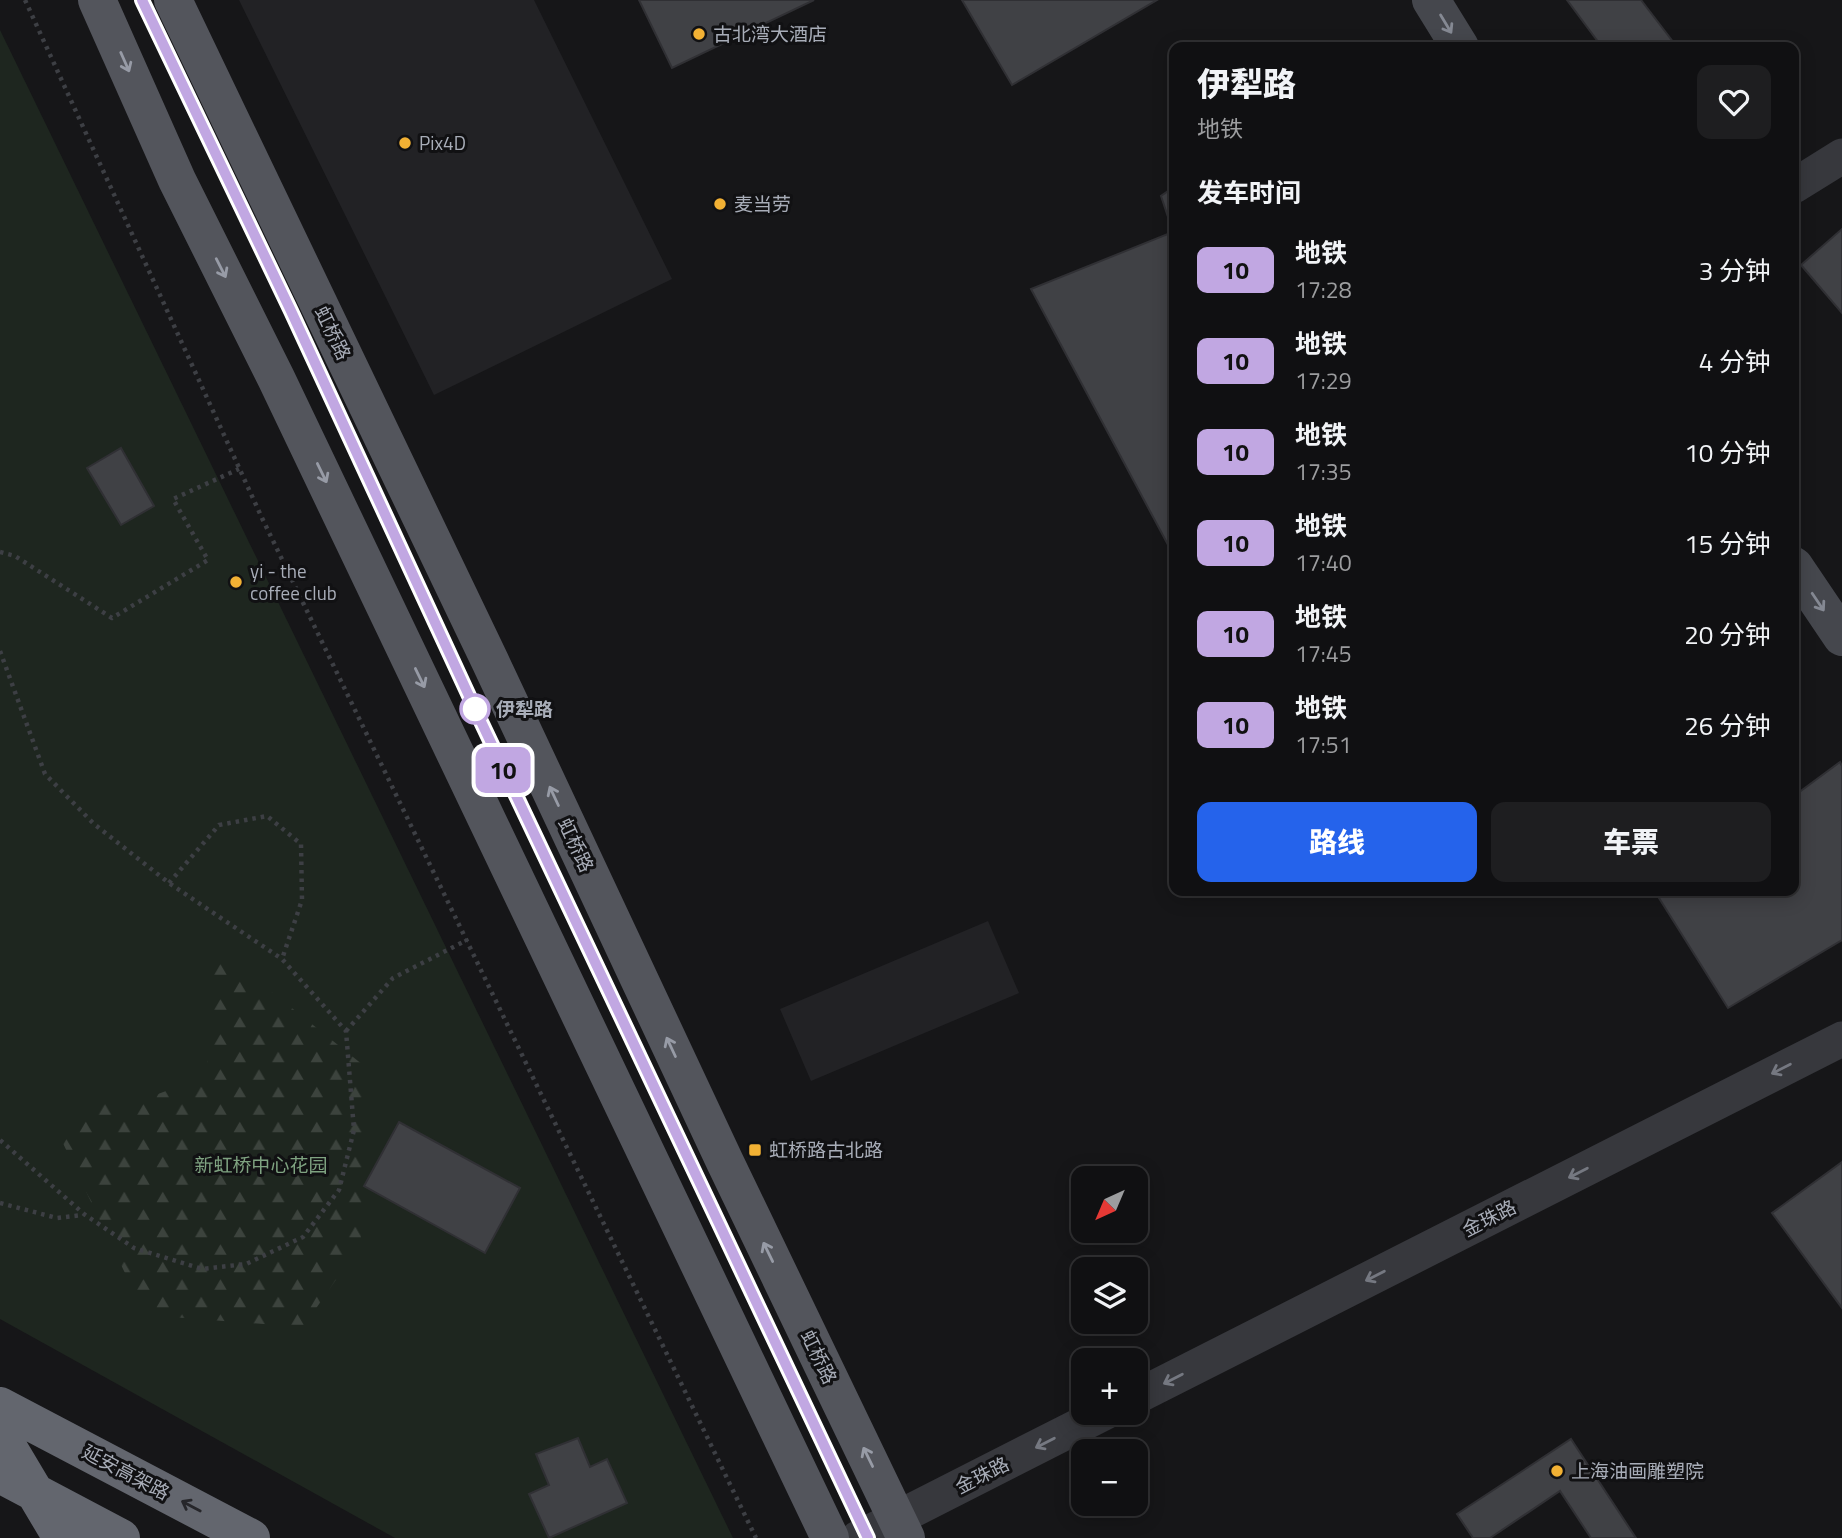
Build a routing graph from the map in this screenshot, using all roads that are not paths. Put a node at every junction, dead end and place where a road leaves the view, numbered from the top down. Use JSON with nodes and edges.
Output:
{"nodes":[{"id":1,"x":97,"y":0,"type":"edge"},
{"id":2,"x":173,"y":0,"type":"edge"},
{"id":3,"x":1432,"y":0,"type":"edge"},
{"id":4,"x":1457,"y":42,"type":"edge"},
{"id":5,"x":1842,"y":156,"type":"edge"},
{"id":6,"x":1799,"y":183,"type":"edge"},
{"id":7,"x":1799,"y":573,"type":"edge"},
{"id":8,"x":1842,"y":637,"type":"edge"},
{"id":9,"x":1842,"y":1039,"type":"edge"},
{"id":10,"x":1148,"y":1391,"type":"edge"},
{"id":11,"x":0,"y":1406,"type":"edge"},
{"id":12,"x":1084,"y":1425,"type":"edge"},
{"id":13,"x":0,"y":1434,"type":"edge"},
{"id":14,"x":0,"y":1474,"type":"edge"},
{"id":15,"x":902,"y":1534,"type":"edge"},
{"id":16,"x":62,"y":1538,"type":"edge"},
{"id":17,"x":121,"y":1538,"type":"edge"},
{"id":18,"x":251,"y":1538,"type":"edge"},
{"id":19,"x":830,"y":1538,"type":"edge"},
{"id":20,"x":858,"y":1538,"type":"edge"}],
"edges":[{"from":1,"to":19,"type":"main road","one_way":true},
{"from":15,"to":2,"type":"main road","name":"虹桥路","one_way":true},
{"from":3,"to":4,"type":"street","one_way":true},
{"from":5,"to":6,"type":"street"},
{"from":7,"to":8,"type":"street","one_way":true},
{"from":9,"to":10,"type":"street","name":"金珠路","one_way":true},
{"from":18,"to":11,"type":"highway","name":"延安高架路","one_way":true},
{"from":12,"to":15,"type":"street","name":"金珠路","one_way":true},
{"from":13,"to":16,"type":"highway"},
{"from":14,"to":17,"type":"highway"},
{"from":15,"to":20,"type":"street","name":"金珠路"}]}
